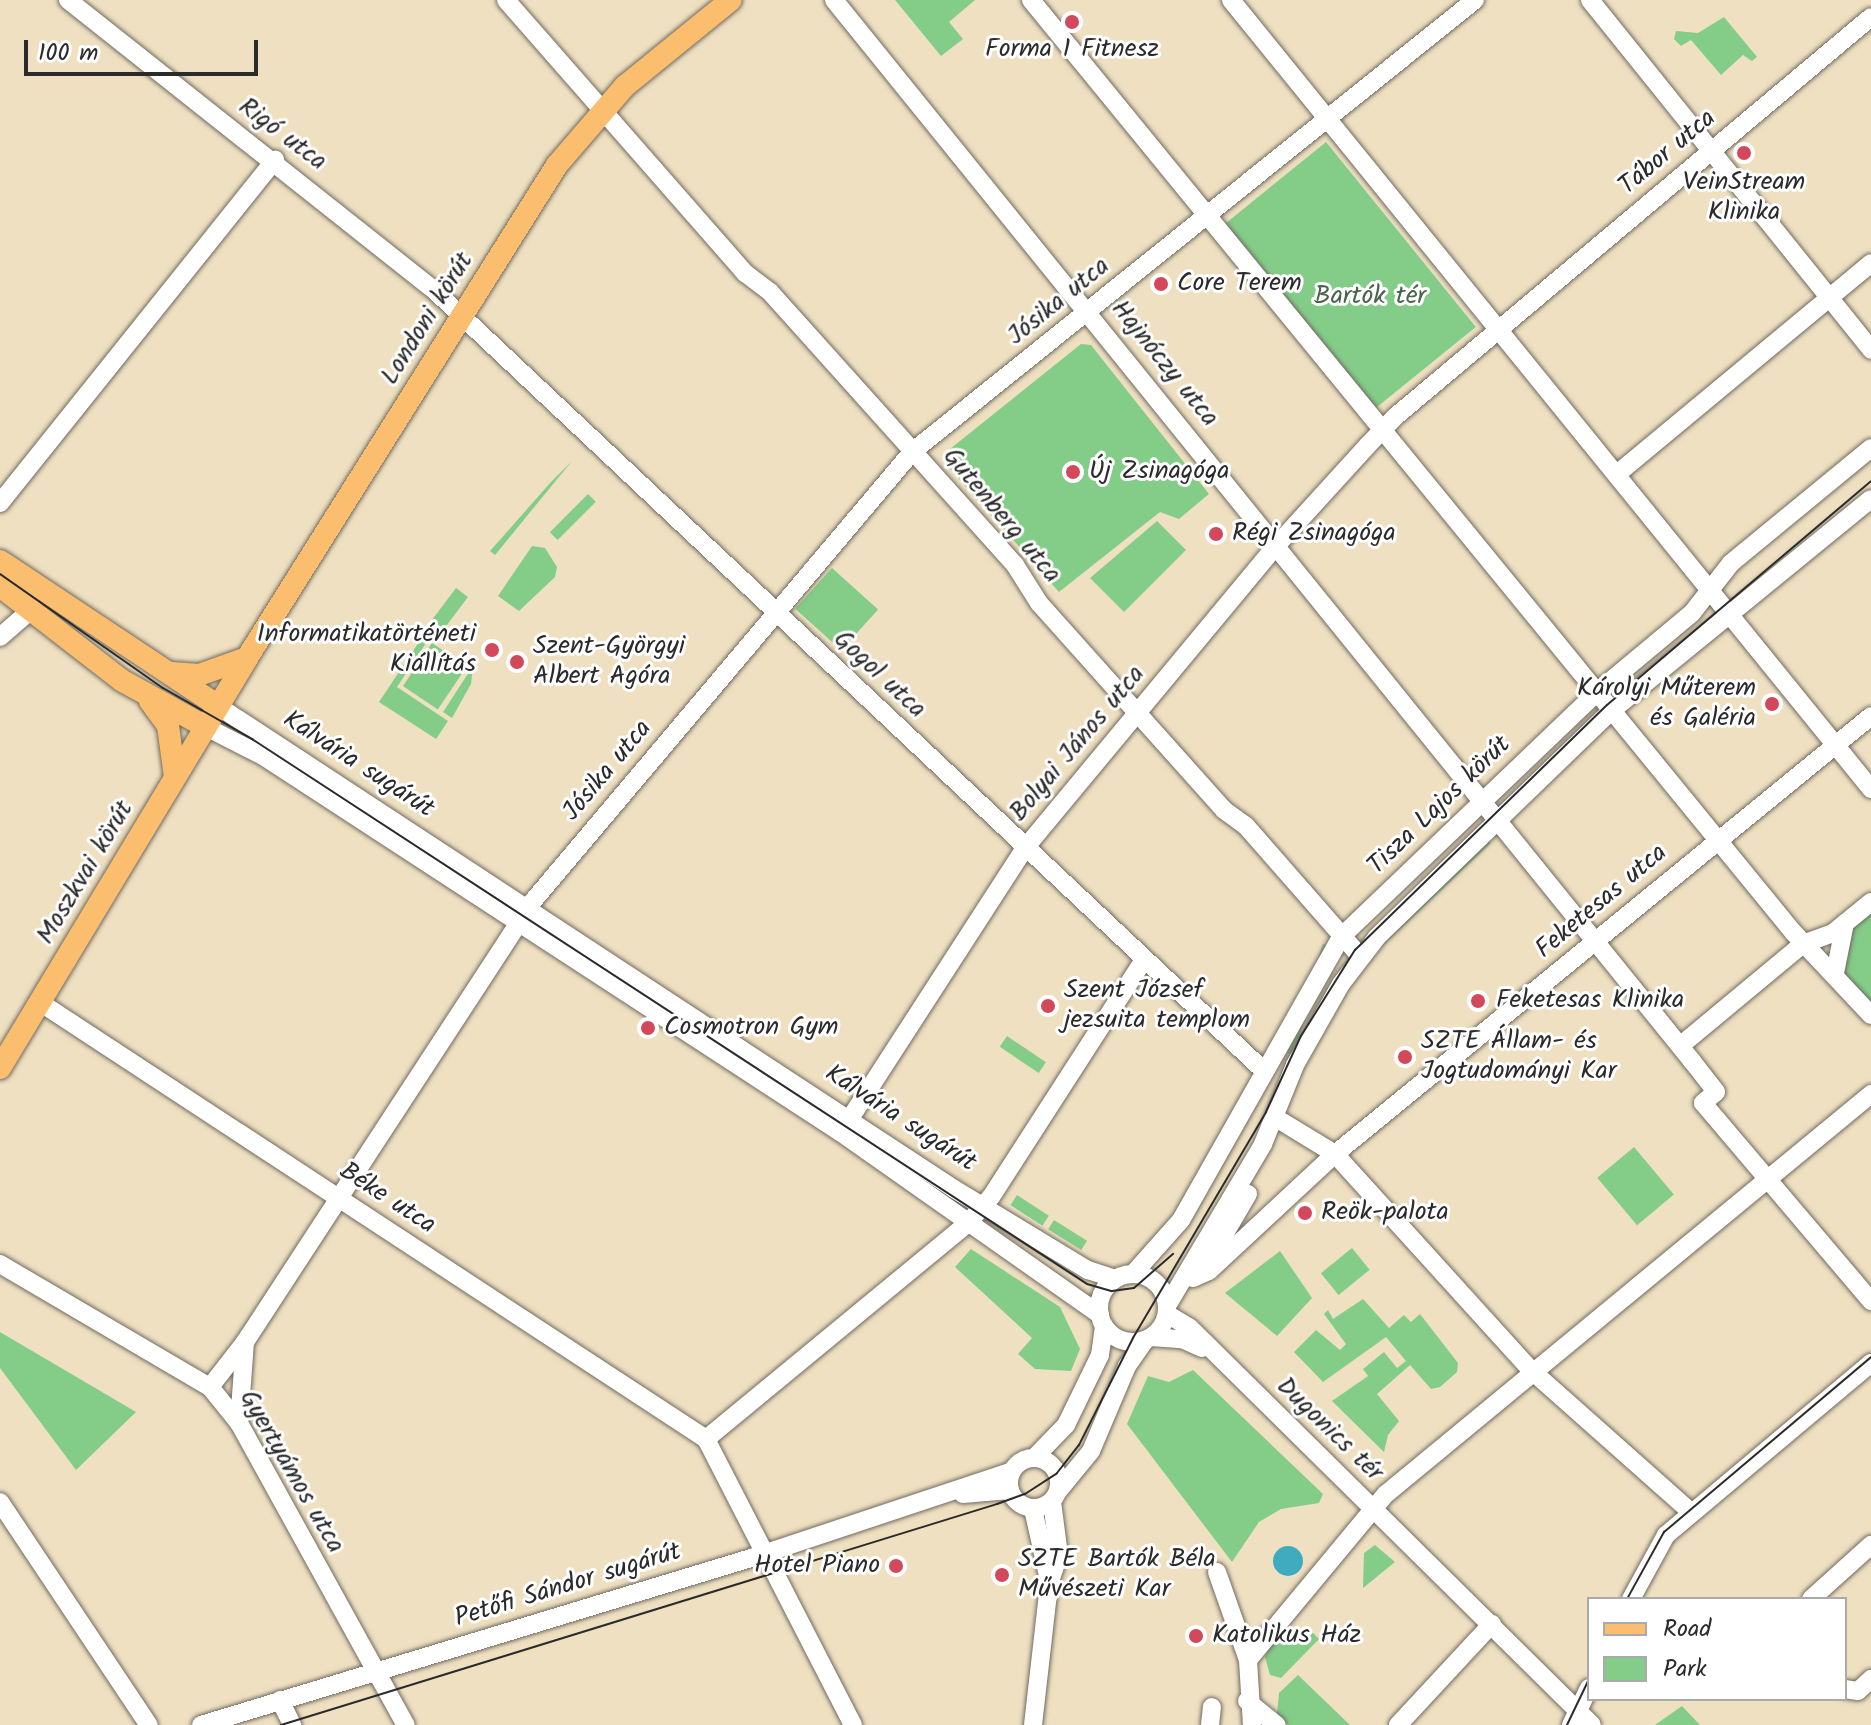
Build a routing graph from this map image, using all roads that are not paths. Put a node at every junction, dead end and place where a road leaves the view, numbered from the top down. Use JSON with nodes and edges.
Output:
{"nodes":[{"id":1,"x":68,"y":0,"type":"edge"},
{"id":2,"x":506,"y":0,"type":"edge"},
{"id":3,"x":731,"y":0,"type":"edge"},
{"id":4,"x":834,"y":0,"type":"edge"},
{"id":5,"x":1031,"y":0,"type":"edge"},
{"id":6,"x":1231,"y":0,"type":"edge"},
{"id":7,"x":1475,"y":0,"type":"edge"},
{"id":8,"x":1590,"y":0,"type":"edge"},
{"id":9,"x":1871,"y":17,"type":"edge"},
{"id":10,"x":601,"y":110,"type":"junction"},
{"id":11,"x":1328,"y":119,"type":"junction"},
{"id":12,"x":1710,"y":151,"type":"junction"},
{"id":13,"x":275,"y":160,"type":"junction"},
{"id":14,"x":1209,"y":215,"type":"junction"},
{"id":15,"x":1871,"y":263,"type":"edge"},
{"id":16,"x":1830,"y":298,"type":"junction"},
{"id":17,"x":1088,"y":312,"type":"junction"},
{"id":18,"x":461,"y":316,"type":"junction"},
{"id":19,"x":1501,"y":330,"type":"junction"},
{"id":20,"x":1871,"y":350,"type":"edge"},
{"id":21,"x":1383,"y":430,"type":"junction"},
{"id":22,"x":1871,"y":448,"type":"edge"},
{"id":23,"x":912,"y":452,"type":"junction"},
{"id":24,"x":1617,"y":474,"type":"junction"},
{"id":25,"x":1871,"y":499,"type":"edge"},
{"id":26,"x":0,"y":503,"type":"edge"},
{"id":27,"x":1277,"y":545,"type":"junction"},
{"id":28,"x":0,"y":561,"type":"edge"},
{"id":29,"x":0,"y":586,"type":"edge"},
{"id":30,"x":1721,"y":603,"type":"junction"},
{"id":31,"x":31,"y":610,"type":"junction"},
{"id":32,"x":775,"y":613,"type":"junction"},
{"id":33,"x":0,"y":637,"type":"edge"},
{"id":34,"x":247,"y":658,"type":"junction"},
{"id":35,"x":167,"y":672,"type":"junction"},
{"id":36,"x":147,"y":698,"type":"junction"},
{"id":37,"x":1604,"y":702,"type":"junction"},
{"id":38,"x":218,"y":706,"type":"junction"},
{"id":39,"x":1137,"y":713,"type":"junction"},
{"id":40,"x":1871,"y":716,"type":"edge"},
{"id":41,"x":206,"y":727,"type":"junction"},
{"id":42,"x":1836,"y":744,"type":"junction"},
{"id":43,"x":175,"y":777,"type":"junction"},
{"id":44,"x":1871,"y":789,"type":"edge"},
{"id":45,"x":1481,"y":802,"type":"junction"},
{"id":46,"x":1497,"y":822,"type":"junction"},
{"id":47,"x":1718,"y":840,"type":"junction"},
{"id":48,"x":1025,"y":848,"type":"junction"},
{"id":49,"x":1871,"y":902,"type":"edge"},
{"id":50,"x":523,"y":916,"type":"junction"},
{"id":51,"x":1845,"y":923,"type":"junction"},
{"id":52,"x":1342,"y":936,"type":"junction"},
{"id":53,"x":1595,"y":942,"type":"junction"},
{"id":54,"x":1803,"y":944,"type":"junction"},
{"id":55,"x":1360,"y":956,"type":"junction"},
{"id":56,"x":1143,"y":961,"type":"junction"},
{"id":57,"x":1835,"y":973,"type":"junction"},
{"id":58,"x":41,"y":1003,"type":"junction"},
{"id":59,"x":1871,"y":1015,"type":"edge"},
{"id":60,"x":1680,"y":1046,"type":"junction"},
{"id":61,"x":0,"y":1068,"type":"edge"},
{"id":62,"x":1264,"y":1071,"type":"junction"},
{"id":63,"x":1871,"y":1094,"type":"edge"},
{"id":64,"x":849,"y":1120,"type":"junction"},
{"id":65,"x":1340,"y":1160,"type":"junction"},
{"id":66,"x":1767,"y":1179,"type":"junction"},
{"id":67,"x":339,"y":1199,"type":"junction"},
{"id":68,"x":983,"y":1206,"type":"junction"},
{"id":69,"x":968,"y":1223,"type":"junction"},
{"id":70,"x":0,"y":1264,"type":"edge"},
{"id":71,"x":1124,"y":1276,"type":"junction"},
{"id":72,"x":1871,"y":1301,"type":"edge"},
{"id":73,"x":1167,"y":1310,"type":"junction"},
{"id":74,"x":1102,"y":1320,"type":"junction"},
{"id":75,"x":1148,"y":1339,"type":"junction"},
{"id":76,"x":245,"y":1342,"type":"junction"},
{"id":77,"x":1211,"y":1352,"type":"junction"},
{"id":78,"x":1871,"y":1363,"type":"edge"},
{"id":79,"x":1532,"y":1371,"type":"junction"},
{"id":80,"x":210,"y":1387,"type":"junction"},
{"id":81,"x":239,"y":1423,"type":"junction"},
{"id":82,"x":706,"y":1439,"type":"junction"},
{"id":83,"x":1034,"y":1458,"type":"junction"},
{"id":84,"x":1012,"y":1471,"type":"junction"},
{"id":85,"x":1010,"y":1490,"type":"junction"},
{"id":86,"x":949,"y":1495,"type":"junction"},
{"id":87,"x":1056,"y":1496,"type":"junction"},
{"id":88,"x":0,"y":1502,"type":"edge"},
{"id":89,"x":1373,"y":1508,"type":"junction"},
{"id":90,"x":1033,"y":1509,"type":"junction"},
{"id":91,"x":1691,"y":1512,"type":"junction"},
{"id":92,"x":1871,"y":1545,"type":"edge"},
{"id":93,"x":763,"y":1554,"type":"junction"},
{"id":94,"x":1217,"y":1572,"type":"dead end"},
{"id":95,"x":1049,"y":1584,"type":"junction"},
{"id":96,"x":1632,"y":1597,"type":"edge"},
{"id":97,"x":1813,"y":1597,"type":"edge"},
{"id":98,"x":1492,"y":1624,"type":"junction"},
{"id":99,"x":1248,"y":1660,"type":"junction"},
{"id":100,"x":374,"y":1671,"type":"junction"},
{"id":101,"x":1871,"y":1679,"type":"edge"},
{"id":102,"x":1847,"y":1690,"type":"edge"},
{"id":103,"x":1587,"y":1692,"type":"edge"},
{"id":104,"x":280,"y":1700,"type":"junction"},
{"id":105,"x":1247,"y":1701,"type":"junction"},
{"id":106,"x":1575,"y":1717,"type":"edge"},
{"id":107,"x":149,"y":1725,"type":"edge"},
{"id":108,"x":201,"y":1725,"type":"edge"},
{"id":109,"x":292,"y":1725,"type":"edge"},
{"id":110,"x":406,"y":1725,"type":"edge"},
{"id":111,"x":853,"y":1725,"type":"edge"},
{"id":112,"x":1033,"y":1725,"type":"edge"},
{"id":113,"x":1252,"y":1725,"type":"edge"},
{"id":114,"x":1277,"y":1725,"type":"edge"},
{"id":115,"x":1398,"y":1725,"type":"edge"},
{"id":116,"x":1592,"y":1725,"type":"edge"}],
"edges":[{"from":1,"to":13,"type":"street","name":"Rigó utca"},
{"from":2,"to":10,"type":"street","name":"Gutenberg utca"},
{"from":3,"to":10,"type":"main road","name":"Londoni körút"},
{"from":4,"to":17,"type":"street","name":"Hajnóczy utca"},
{"from":5,"to":14,"type":"street"},
{"from":6,"to":11,"type":"street"},
{"from":7,"to":11,"type":"street"},
{"from":8,"to":12,"type":"street"},
{"from":9,"to":12,"type":"street","name":"Tábor utca"},
{"from":10,"to":18,"type":"main road","name":"Londoni körút"},
{"from":10,"to":23,"type":"street","name":"Gutenberg utca"},
{"from":11,"to":14,"type":"street"},
{"from":11,"to":19,"type":"street"},
{"from":12,"to":16,"type":"street"},
{"from":12,"to":19,"type":"street","name":"Tábor utca"},
{"from":13,"to":18,"type":"street","name":"Rigó utca"},
{"from":13,"to":26,"type":"street"},
{"from":14,"to":17,"type":"street","name":"Jósika utca"},
{"from":14,"to":21,"type":"street"},
{"from":15,"to":16,"type":"street"},
{"from":16,"to":20,"type":"street"},
{"from":16,"to":24,"type":"street"},
{"from":17,"to":23,"type":"street","name":"Jósika utca"},
{"from":17,"to":27,"type":"street","name":"Hajnóczy utca"},
{"from":18,"to":32,"type":"street","name":"Gogol utca"},
{"from":18,"to":34,"type":"main road","name":"Londoni körút"},
{"from":19,"to":21,"type":"street"},
{"from":19,"to":24,"type":"street"},
{"from":21,"to":27,"type":"street","name":"Bolyai János utca"},
{"from":21,"to":37,"type":"street"},
{"from":22,"to":30,"type":"street","name":"Tisza Lajos körút"},
{"from":23,"to":32,"type":"street","name":"Jósika utca"},
{"from":23,"to":39,"type":"street","name":"Gutenberg utca"},
{"from":24,"to":30,"type":"street"},
{"from":25,"to":30,"type":"street","name":"Tisza Lajos körút"},
{"from":27,"to":39,"type":"street","name":"Bolyai János utca"},
{"from":27,"to":45,"type":"street","name":"Hajnóczy utca"},
{"from":28,"to":35,"type":"main road","name":"Kálvária sugárút"},
{"from":29,"to":31,"type":"main road","name":"Kálvária sugárút"},
{"from":30,"to":37,"type":"street","name":"Tisza Lajos körút"},
{"from":30,"to":37,"type":"street","name":"Tisza Lajos körút"},
{"from":30,"to":42,"type":"street"},
{"from":31,"to":33,"type":"street"},
{"from":31,"to":36,"type":"main road","name":"Kálvária sugárút"},
{"from":32,"to":48,"type":"street","name":"Gogol utca"},
{"from":32,"to":50,"type":"street","name":"Jósika utca"},
{"from":34,"to":35,"type":"main road"},
{"from":34,"to":38,"type":"main road","name":"Londoni körút"},
{"from":35,"to":38,"type":"main road","name":"Kálvária sugárút"},
{"from":36,"to":41,"type":"main road","name":"Kálvária sugárút"},
{"from":36,"to":43,"type":"main road"},
{"from":37,"to":45,"type":"street","name":"Tisza Lajos körút"},
{"from":37,"to":46,"type":"street","name":"Tisza Lajos körút"},
{"from":37,"to":47,"type":"street"},
{"from":38,"to":41,"type":"main road","name":"Moszkvai körút"},
{"from":38,"to":50,"type":"street","name":"Kálvária sugárút"},
{"from":39,"to":48,"type":"street","name":"Bolyai János utca"},
{"from":39,"to":52,"type":"street","name":"Gutenberg utca"},
{"from":40,"to":42,"type":"street","name":"Feketesas utca"},
{"from":41,"to":43,"type":"main road","name":"Moszkvai körút"},
{"from":41,"to":50,"type":"street","name":"Kálvária sugárút"},
{"from":42,"to":44,"type":"street"},
{"from":42,"to":47,"type":"street","name":"Feketesas utca"},
{"from":43,"to":58,"type":"main road","name":"Moszkvai körút"},
{"from":45,"to":46,"type":"street","name":"Hajnóczy utca"},
{"from":45,"to":52,"type":"street","name":"Tisza Lajos körút"},
{"from":46,"to":53,"type":"street","name":"Hajnóczy utca"},
{"from":46,"to":55,"type":"street","name":"Tisza Lajos körút"},
{"from":47,"to":53,"type":"street","name":"Feketesas utca"},
{"from":47,"to":54,"type":"street"},
{"from":48,"to":56,"type":"street","name":"Gogol utca"},
{"from":48,"to":64,"type":"street","name":"Bolyai János utca"},
{"from":49,"to":51,"type":"street"},
{"from":50,"to":64,"type":"street","name":"Kálvária sugárút"},
{"from":50,"to":67,"type":"street","name":"Jósika utca"},
{"from":50,"to":69,"type":"street","name":"Kálvária sugárút"},
{"from":51,"to":54,"type":"street"},
{"from":51,"to":57,"type":"street"},
{"from":52,"to":55,"type":"street","name":"Gutenberg utca"},
{"from":52,"to":62,"type":"street","name":"Tisza Lajos körút"},
{"from":53,"to":60,"type":"street","name":"Hajnóczy utca"},
{"from":53,"to":65,"type":"street","name":"Feketesas utca"},
{"from":54,"to":57,"type":"street"},
{"from":54,"to":60,"type":"street"},
{"from":55,"to":73,"type":"street","name":"Tisza Lajos körút"},
{"from":56,"to":62,"type":"street","name":"Gogol utca"},
{"from":56,"to":68,"type":"street"},
{"from":57,"to":59,"type":"street"},
{"from":58,"to":61,"type":"main road","name":"Moszkvai körút"},
{"from":58,"to":67,"type":"street","name":"Béke utca"},
{"from":60,"to":66,"type":"street","name":"Hajnóczy utca"},
{"from":62,"to":71,"type":"street","name":"Tisza Lajos körút"},
{"from":63,"to":66,"type":"street"},
{"from":64,"to":68,"type":"street","name":"Kálvária sugárút"},
{"from":65,"to":65,"type":"street","name":"Feketesas utca"},
{"from":65,"to":79,"type":"street"},
{"from":66,"to":72,"type":"street"},
{"from":66,"to":79,"type":"street"},
{"from":67,"to":76,"type":"street","name":"Jósika utca"},
{"from":67,"to":82,"type":"street","name":"Béke utca"},
{"from":68,"to":69,"type":"street","name":"Kálvária sugárút"},
{"from":68,"to":71,"type":"street"},
{"from":69,"to":74,"type":"street"},
{"from":69,"to":82,"type":"street"},
{"from":70,"to":80,"type":"street","name":"Gyertyámos utca"},
{"from":71,"to":73,"type":"street"},
{"from":71,"to":74,"type":"street"},
{"from":73,"to":75,"type":"street"},
{"from":73,"to":77,"type":"street","name":"Dugonics tér"},
{"from":74,"to":75,"type":"street"},
{"from":74,"to":83,"type":"street"},
{"from":75,"to":77,"type":"street","name":"Dugonics tér"},
{"from":75,"to":87,"type":"street"},
{"from":76,"to":80,"type":"street","name":"Jósika utca"},
{"from":76,"to":81,"type":"street","name":"Jósika utca"},
{"from":77,"to":89,"type":"street","name":"Dugonics tér"},
{"from":78,"to":91,"type":"street"},
{"from":79,"to":89,"type":"street"},
{"from":79,"to":91,"type":"street"},
{"from":80,"to":81,"type":"street","name":"Gyertyámos utca"},
{"from":81,"to":100,"type":"street","name":"Gyertyámos utca"},
{"from":82,"to":93,"type":"street"},
{"from":83,"to":84,"type":"street"},
{"from":83,"to":87,"type":"street"},
{"from":84,"to":85,"type":"street"},
{"from":84,"to":86,"type":"street","name":"Petőfi Sándor sugárút"},
{"from":85,"to":86,"type":"street","name":"Petőfi Sándor sugárút"},
{"from":85,"to":90,"type":"street"},
{"from":86,"to":93,"type":"street","name":"Petőfi Sándor sugárút"},
{"from":87,"to":90,"type":"street"},
{"from":87,"to":95,"type":"street"},
{"from":88,"to":107,"type":"street"},
{"from":89,"to":98,"type":"street"},
{"from":89,"to":99,"type":"street","name":"Dugonics tér"},
{"from":90,"to":95,"type":"street"},
{"from":91,"to":96,"type":"street"},
{"from":92,"to":97,"type":"street"},
{"from":93,"to":100,"type":"street","name":"Petőfi Sándor sugárút"},
{"from":93,"to":111,"type":"street"},
{"from":94,"to":99,"type":"street"},
{"from":95,"to":112,"type":"street"},
{"from":98,"to":106,"type":"street"},
{"from":98,"to":115,"type":"street"},
{"from":99,"to":105,"type":"street"},
{"from":100,"to":104,"type":"street","name":"Petőfi Sándor sugárút"},
{"from":100,"to":110,"type":"street","name":"Gyertyámos utca"},
{"from":101,"to":102,"type":"street"},
{"from":103,"to":106,"type":"street"},
{"from":104,"to":108,"type":"street","name":"Petőfi Sándor sugárút"},
{"from":104,"to":109,"type":"street"},
{"from":105,"to":113,"type":"street"},
{"from":105,"to":114,"type":"street"},
{"from":106,"to":116,"type":"street"}]}
